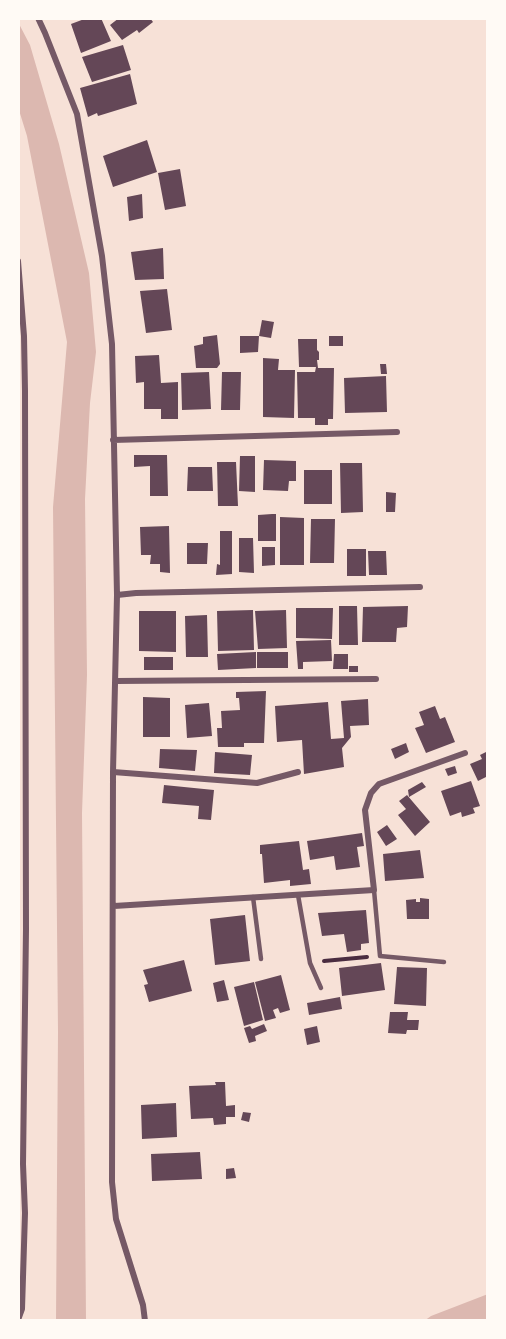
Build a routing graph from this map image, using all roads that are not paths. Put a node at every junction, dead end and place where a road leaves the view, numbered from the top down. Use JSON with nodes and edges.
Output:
{"nodes":[{"id":1,"x":38,"y":18,"type":"edge"},
{"id":2,"x":18,"y":261,"type":"edge"},
{"id":3,"x":398,"y":432,"type":"dead end"},
{"id":4,"x":113,"y":440,"type":"junction"},
{"id":5,"x":18,"y":503,"type":"edge"},
{"id":6,"x":26,"y":504,"type":"junction"},
{"id":7,"x":420,"y":587,"type":"dead end"},
{"id":8,"x":117,"y":595,"type":"junction"},
{"id":9,"x":376,"y":679,"type":"dead end"},
{"id":10,"x":116,"y":681,"type":"junction"},
{"id":11,"x":465,"y":753,"type":"dead end"},
{"id":12,"x":113,"y":772,"type":"junction"},
{"id":13,"x":298,"y":772,"type":"dead end"},
{"id":14,"x":374,"y":890,"type":"junction"},
{"id":15,"x":298,"y":895,"type":"junction"},
{"id":16,"x":253,"y":897,"type":"junction"},
{"id":17,"x":114,"y":906,"type":"junction"},
{"id":18,"x":18,"y":929,"type":"edge"},
{"id":19,"x":26,"y":929,"type":"junction"},
{"id":20,"x":261,"y":959,"type":"dead end"},
{"id":21,"x":444,"y":962,"type":"dead end"},
{"id":22,"x":321,"y":988,"type":"dead end"},
{"id":23,"x":18,"y":1320,"type":"edge"},
{"id":24,"x":145,"y":1321,"type":"edge"}],
"edges":[{"from":1,"to":4,"type":"street"},
{"from":2,"to":6,"type":"street"},
{"from":3,"to":4,"type":"street"},
{"from":4,"to":8,"type":"street"},
{"from":5,"to":6,"type":"lane"},
{"from":6,"to":19,"type":"street"},
{"from":7,"to":8,"type":"street"},
{"from":8,"to":10,"type":"street"},
{"from":9,"to":10,"type":"street"},
{"from":10,"to":12,"type":"street"},
{"from":11,"to":14,"type":"street"},
{"from":12,"to":13,"type":"street"},
{"from":12,"to":17,"type":"street"},
{"from":14,"to":15,"type":"street"},
{"from":14,"to":21,"type":"lane"},
{"from":15,"to":16,"type":"street"},
{"from":15,"to":22,"type":"lane"},
{"from":16,"to":17,"type":"street"},
{"from":16,"to":20,"type":"lane"},
{"from":17,"to":24,"type":"street"},
{"from":18,"to":19,"type":"street"},
{"from":19,"to":23,"type":"street"}]}
